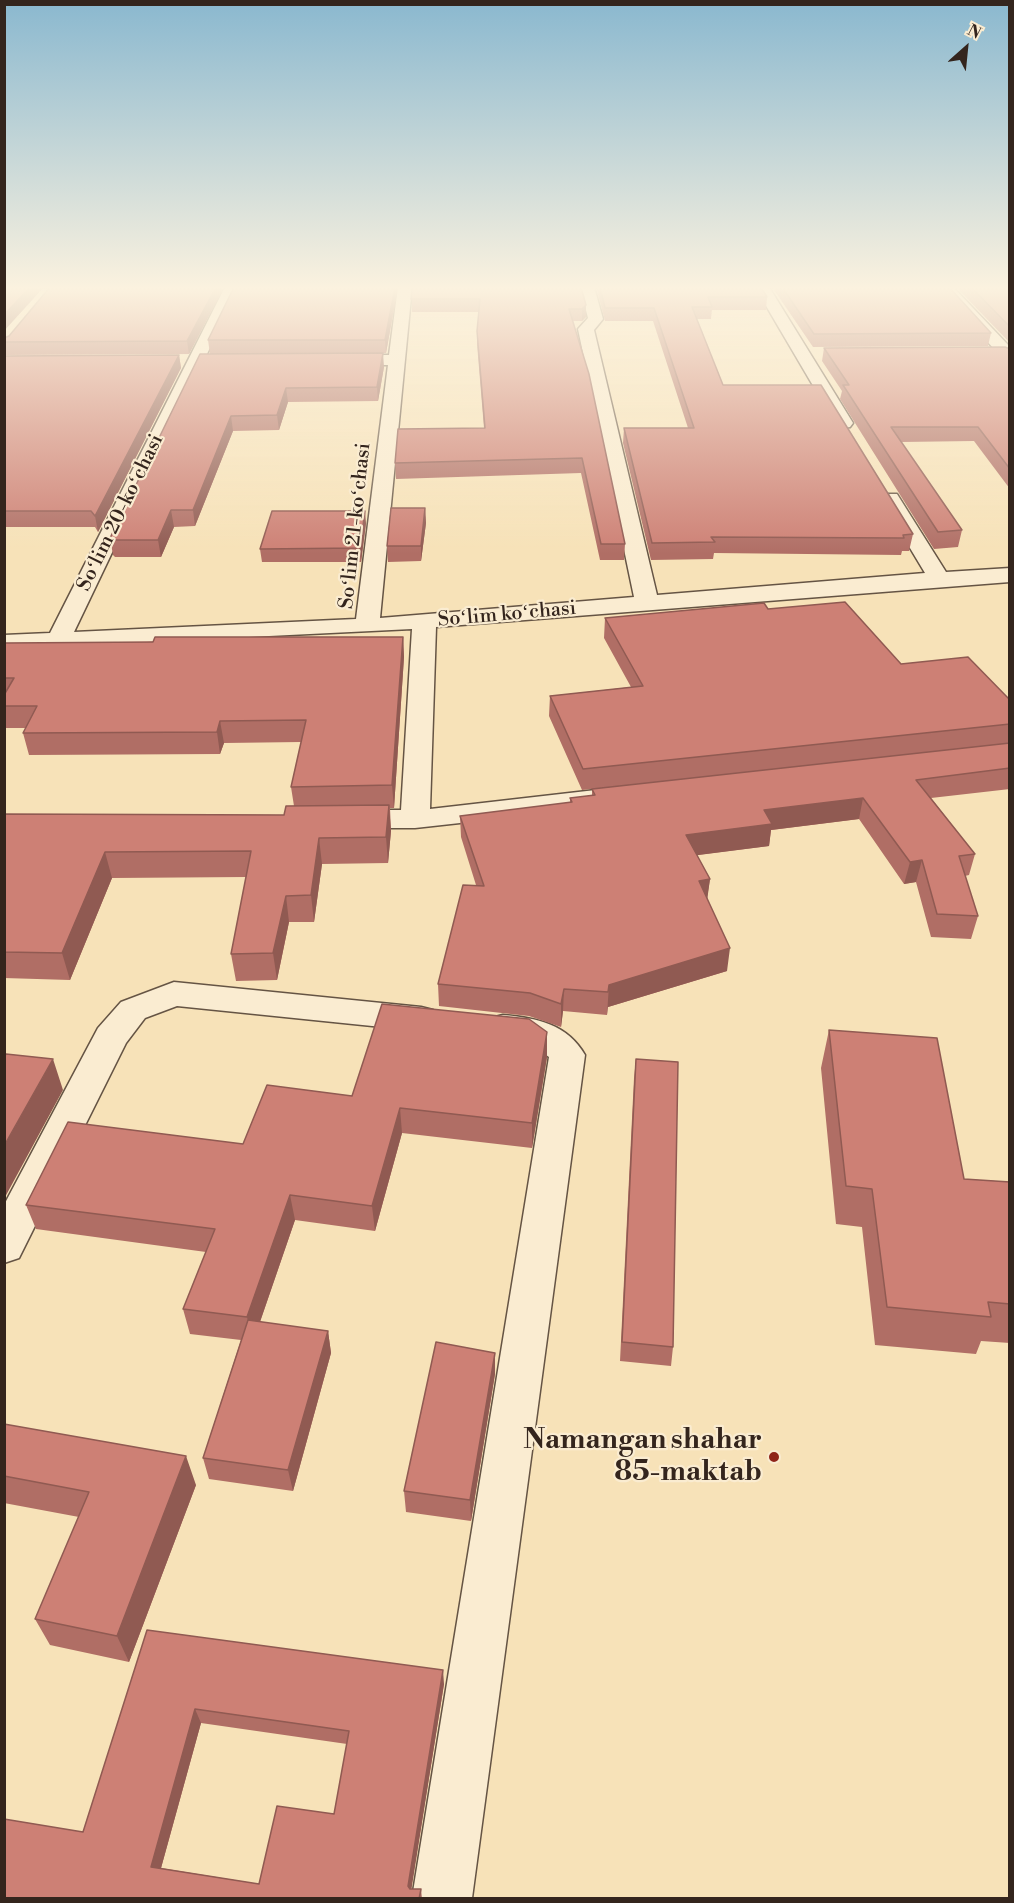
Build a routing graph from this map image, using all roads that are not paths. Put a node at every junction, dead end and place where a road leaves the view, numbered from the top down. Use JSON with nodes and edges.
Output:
{"nodes":[{"id":1,"x":189,"y":376,"type":"edge"},
{"id":2,"x":395,"y":376,"type":"edge"},
{"id":3,"x":597,"y":376,"type":"edge"},
{"id":4,"x":815,"y":376,"type":"edge"},
{"id":5,"x":852,"y":436,"type":"edge"},
{"id":6,"x":883,"y":487,"type":"edge"},
{"id":7,"x":1010,"y":576,"type":"edge"},
{"id":8,"x":939,"y":579,"type":"junction"},
{"id":9,"x":647,"y":603,"type":"junction"},
{"id":10,"x":424,"y":622,"type":"junction"},
{"id":11,"x":367,"y":626,"type":"junction"},
{"id":12,"x":58,"y":641,"type":"junction"},
{"id":13,"x":4,"y":642,"type":"edge"},
{"id":14,"x":641,"y":794,"type":"edge"},
{"id":15,"x":415,"y":819,"type":"junction"},
{"id":16,"x":321,"y":820,"type":"edge"},
{"id":17,"x":4,"y":1246,"type":"edge"},
{"id":18,"x":442,"y":1899,"type":"edge"}],
"edges":[{"from":1,"to":12,"type":"street","name":"Soʻlim 20-koʻchasi"},
{"from":2,"to":11,"type":"street","name":"Soʻlim 21-koʻchasi"},
{"from":3,"to":9,"type":"street"},
{"from":4,"to":5,"type":"street"},
{"from":6,"to":8,"type":"street"},
{"from":7,"to":8,"type":"street","name":"Soʻlim koʻchasi"},
{"from":8,"to":9,"type":"street","name":"Soʻlim koʻchasi"},
{"from":9,"to":10,"type":"street","name":"Soʻlim koʻchasi"},
{"from":10,"to":11,"type":"street","name":"Soʻlim koʻchasi"},
{"from":10,"to":15,"type":"street"},
{"from":11,"to":12,"type":"street","name":"Soʻlim koʻchasi"},
{"from":12,"to":13,"type":"street","name":"Soʻlim koʻchasi"},
{"from":14,"to":15,"type":"street"},
{"from":15,"to":16,"type":"street"},
{"from":17,"to":18,"type":"street"}]}
